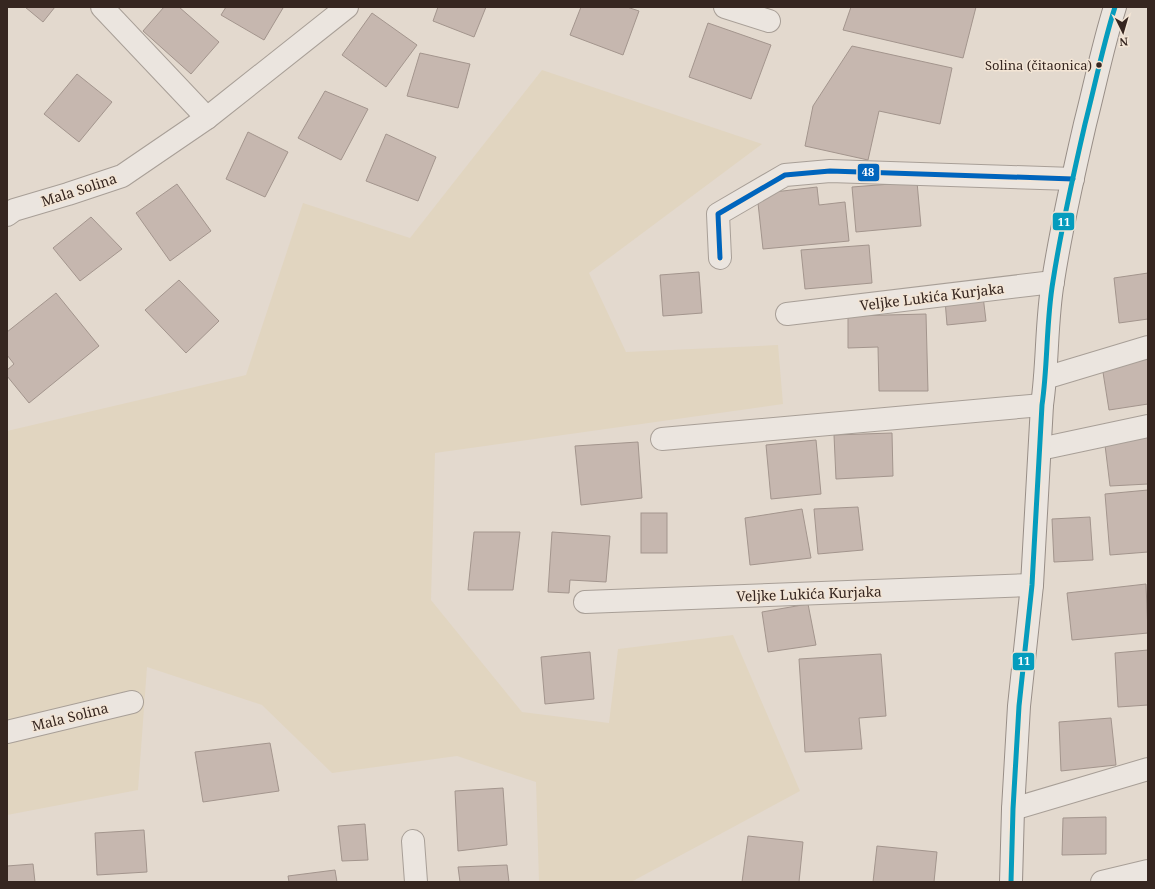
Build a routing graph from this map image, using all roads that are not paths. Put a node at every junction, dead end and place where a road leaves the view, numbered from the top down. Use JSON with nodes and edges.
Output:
{"nodes":[{"id":1,"x":102,"y":7,"type":"edge"},
{"id":2,"x":347,"y":7,"type":"edge"},
{"id":3,"x":725,"y":7,"type":"edge"},
{"id":4,"x":1115,"y":7,"type":"edge"},
{"id":5,"x":769,"y":21,"type":"dead end"},
{"id":6,"x":207,"y":118,"type":"junction"},
{"id":7,"x":1073,"y":179,"type":"junction"},
{"id":8,"x":7,"y":215,"type":"edge"},
{"id":9,"x":720,"y":258,"type":"dead end"},
{"id":10,"x":1052,"y":282,"type":"junction"},
{"id":11,"x":787,"y":314,"type":"dead end"},
{"id":12,"x":1148,"y":347,"type":"edge"},
{"id":13,"x":1046,"y":378,"type":"junction"},
{"id":14,"x":1042,"y":405,"type":"junction"},
{"id":15,"x":1148,"y":426,"type":"edge"},
{"id":16,"x":662,"y":439,"type":"dead end"},
{"id":17,"x":1040,"y":449,"type":"junction"},
{"id":18,"x":1032,"y":585,"type":"junction"},
{"id":19,"x":586,"y":602,"type":"dead end"},
{"id":20,"x":132,"y":702,"type":"dead end"},
{"id":21,"x":7,"y":732,"type":"edge"},
{"id":22,"x":1148,"y":769,"type":"edge"},
{"id":23,"x":1013,"y":809,"type":"junction"},
{"id":24,"x":413,"y":841,"type":"dead end"},
{"id":25,"x":1148,"y":871,"type":"edge"},
{"id":26,"x":416,"y":882,"type":"edge"},
{"id":27,"x":1011,"y":882,"type":"edge"},
{"id":28,"x":1102,"y":882,"type":"edge"}],
"edges":[{"from":1,"to":6,"type":"street"},
{"from":2,"to":6,"type":"street","name":"Mala Solina"},
{"from":3,"to":5,"type":"street"},
{"from":4,"to":7,"type":"street"},
{"from":6,"to":8,"type":"street","name":"Mala Solina"},
{"from":7,"to":9,"type":"street"},
{"from":7,"to":10,"type":"street"},
{"from":10,"to":11,"type":"street","name":"Veljke Lukića Kurjaka"},
{"from":10,"to":13,"type":"street"},
{"from":12,"to":13,"type":"street"},
{"from":13,"to":14,"type":"street"},
{"from":14,"to":16,"type":"street"},
{"from":14,"to":17,"type":"street"},
{"from":15,"to":17,"type":"street"},
{"from":17,"to":18,"type":"street"},
{"from":18,"to":19,"type":"street","name":"Veljke Lukića Kurjaka"},
{"from":18,"to":23,"type":"street"},
{"from":20,"to":21,"type":"street","name":"Mala Solina"},
{"from":22,"to":23,"type":"street"},
{"from":23,"to":27,"type":"street"},
{"from":24,"to":26,"type":"street"},
{"from":25,"to":28,"type":"street"}]}
